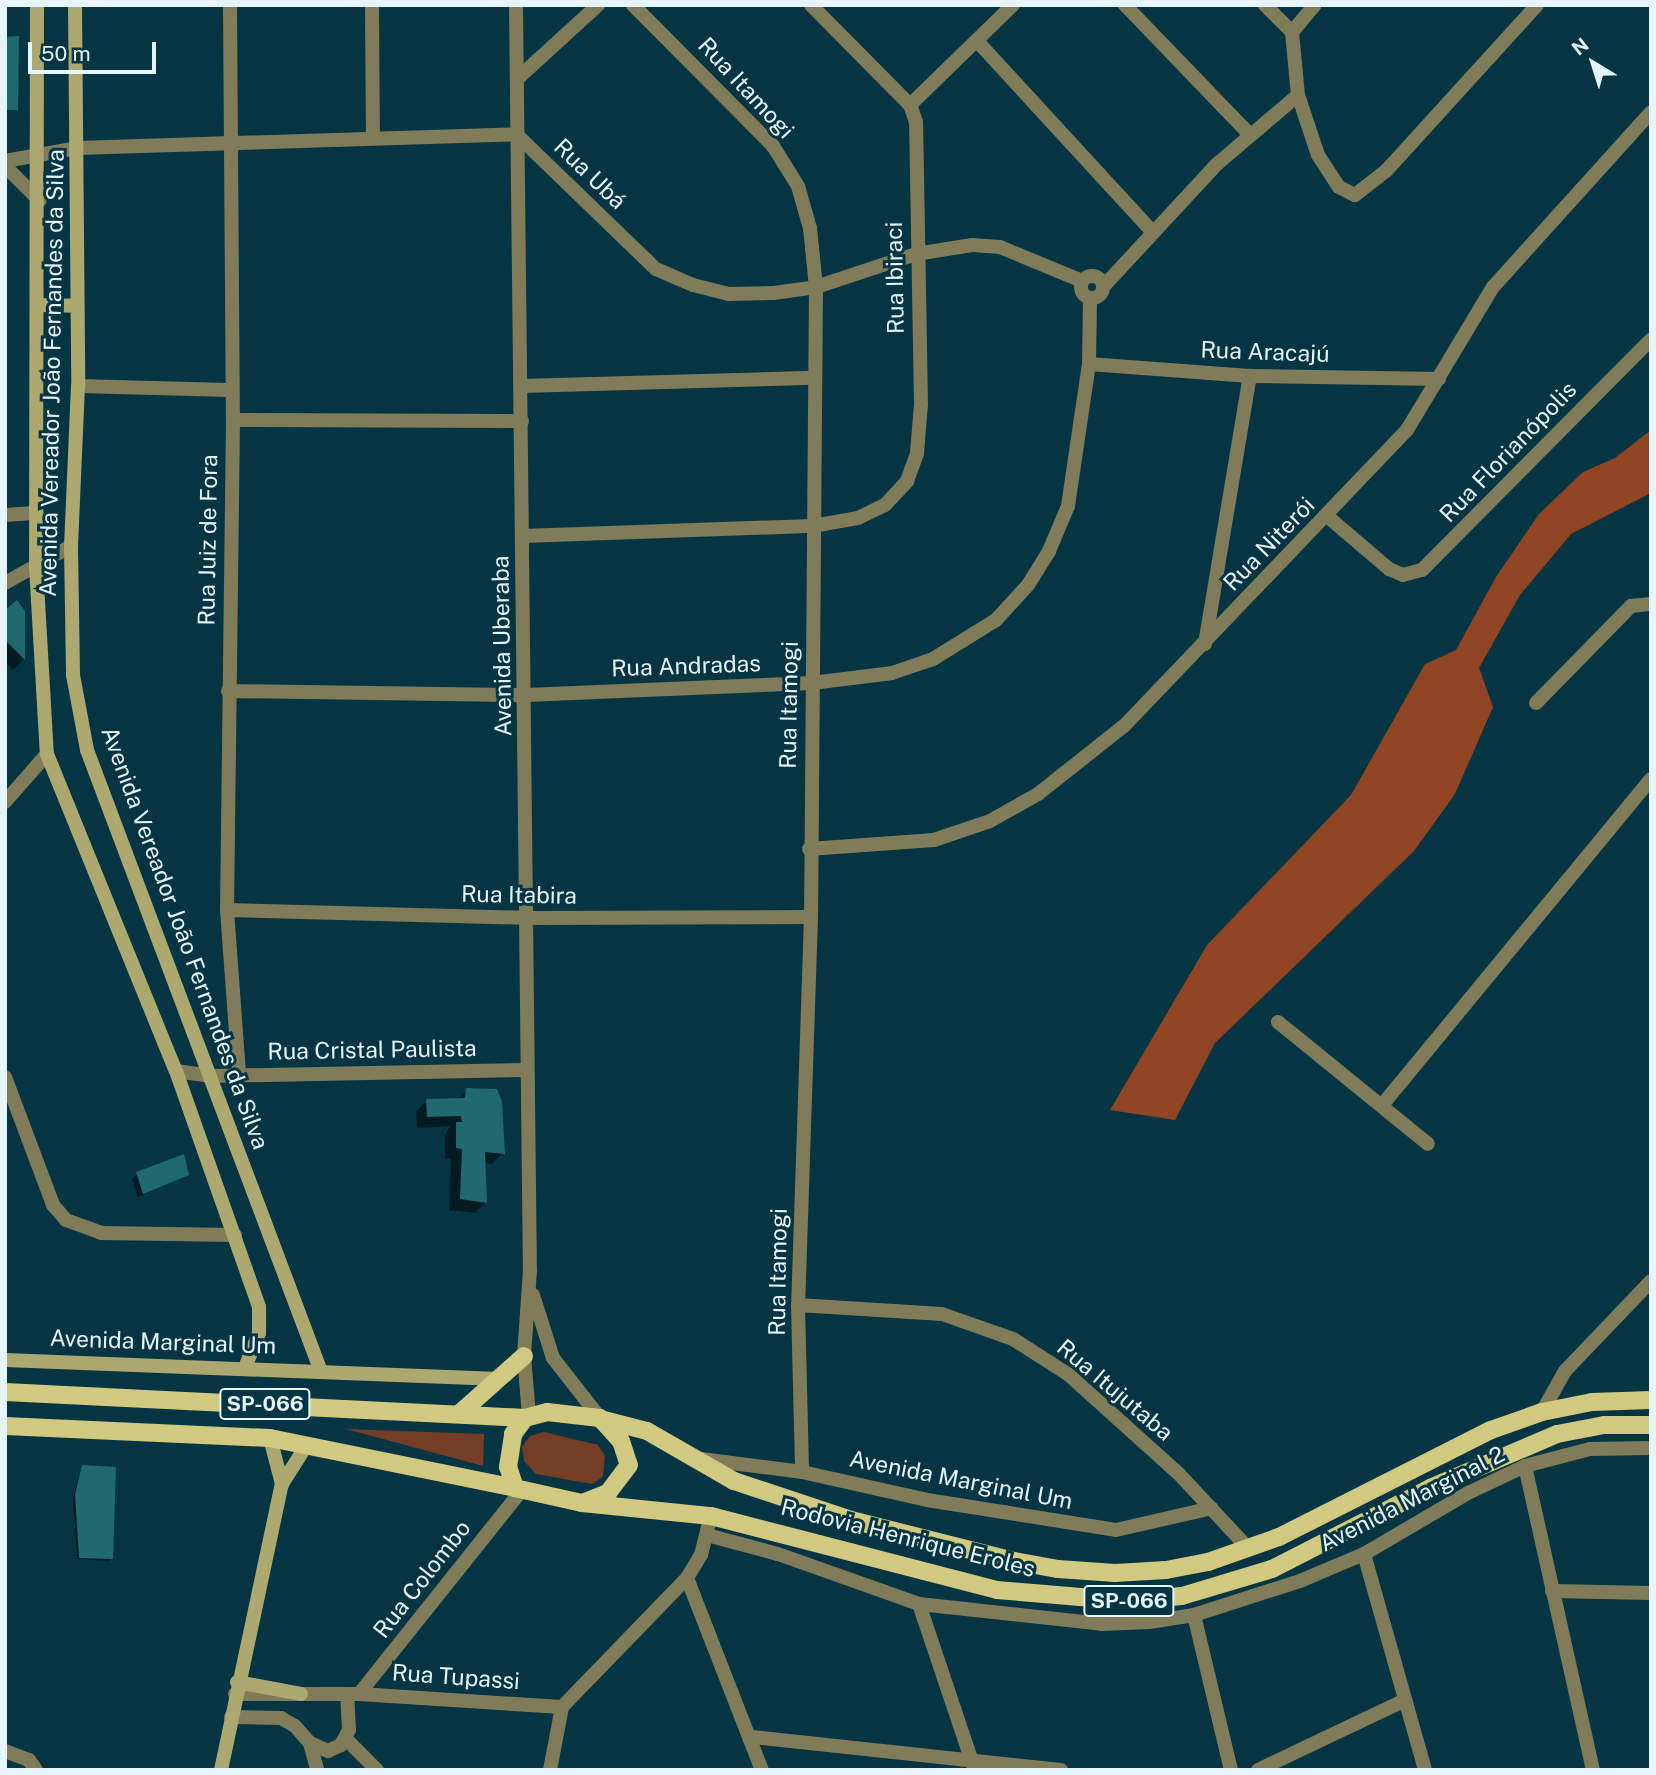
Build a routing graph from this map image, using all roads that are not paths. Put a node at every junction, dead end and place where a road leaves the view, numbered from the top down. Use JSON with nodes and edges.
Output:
{"nodes":[{"id":1,"x":37,"y":5,"type":"edge"},
{"id":2,"x":75,"y":5,"type":"edge"},
{"id":3,"x":230,"y":5,"type":"edge"},
{"id":4,"x":372,"y":5,"type":"edge"},
{"id":5,"x":516,"y":5,"type":"edge"},
{"id":6,"x":598,"y":5,"type":"edge"},
{"id":7,"x":633,"y":5,"type":"edge"},
{"id":8,"x":811,"y":5,"type":"edge"},
{"id":9,"x":1013,"y":5,"type":"edge"},
{"id":10,"x":1125,"y":5,"type":"edge"},
{"id":11,"x":1265,"y":5,"type":"edge"},
{"id":12,"x":1315,"y":5,"type":"edge"},
{"id":13,"x":1537,"y":5,"type":"edge"},
{"id":14,"x":1292,"y":32,"type":"junction"},
{"id":15,"x":978,"y":42,"type":"junction"},
{"id":16,"x":517,"y":79,"type":"junction"},
{"id":17,"x":1298,"y":96,"type":"junction"},
{"id":18,"x":910,"y":105,"type":"junction"},
{"id":19,"x":1651,"y":112,"type":"edge"},
{"id":20,"x":516,"y":134,"type":"junction"},
{"id":21,"x":1250,"y":135,"type":"junction"},
{"id":22,"x":373,"y":136,"type":"junction"},
{"id":23,"x":233,"y":141,"type":"junction"},
{"id":24,"x":77,"y":148,"type":"junction"},
{"id":25,"x":40,"y":152,"type":"junction"},
{"id":26,"x":5,"y":164,"type":"edge"},
{"id":27,"x":40,"y":201,"type":"junction"},
{"id":28,"x":1153,"y":232,"type":"junction"},
{"id":29,"x":916,"y":254,"type":"junction"},
{"id":30,"x":1082,"y":281,"type":"junction"},
{"id":31,"x":816,"y":287,"type":"junction"},
{"id":32,"x":1102,"y":287,"type":"junction"},
{"id":33,"x":1090,"y":298,"type":"junction"},
{"id":34,"x":38,"y":305,"type":"junction"},
{"id":35,"x":77,"y":306,"type":"junction"},
{"id":36,"x":1651,"y":338,"type":"edge"},
{"id":37,"x":1089,"y":365,"type":"junction"},
{"id":38,"x":1250,"y":376,"type":"junction"},
{"id":39,"x":815,"y":378,"type":"junction"},
{"id":40,"x":1439,"y":379,"type":"junction"},
{"id":41,"x":78,"y":386,"type":"junction"},
{"id":42,"x":521,"y":386,"type":"junction"},
{"id":43,"x":229,"y":390,"type":"junction"},
{"id":44,"x":233,"y":420,"type":"junction"},
{"id":45,"x":522,"y":421,"type":"junction"},
{"id":46,"x":37,"y":513,"type":"junction"},
{"id":47,"x":5,"y":515,"type":"edge"},
{"id":48,"x":1327,"y":516,"type":"junction"},
{"id":49,"x":813,"y":526,"type":"junction"},
{"id":50,"x":523,"y":536,"type":"junction"},
{"id":51,"x":71,"y":546,"type":"junction"},
{"id":52,"x":36,"y":566,"type":"junction"},
{"id":53,"x":5,"y":583,"type":"edge"},
{"id":54,"x":1651,"y":604,"type":"edge"},
{"id":55,"x":1205,"y":644,"type":"junction"},
{"id":56,"x":812,"y":683,"type":"junction"},
{"id":57,"x":228,"y":691,"type":"junction"},
{"id":58,"x":526,"y":695,"type":"junction"},
{"id":59,"x":1536,"y":703,"type":"dead end"},
{"id":60,"x":47,"y":754,"type":"junction"},
{"id":61,"x":1651,"y":779,"type":"edge"},
{"id":62,"x":5,"y":802,"type":"edge"},
{"id":63,"x":809,"y":849,"type":"junction"},
{"id":64,"x":227,"y":910,"type":"junction"},
{"id":65,"x":811,"y":917,"type":"junction"},
{"id":66,"x":524,"y":918,"type":"junction"},
{"id":67,"x":1278,"y":1022,"type":"dead end"},
{"id":68,"x":527,"y":1070,"type":"junction"},
{"id":69,"x":176,"y":1071,"type":"junction"},
{"id":70,"x":239,"y":1075,"type":"junction"},
{"id":71,"x":211,"y":1076,"type":"junction"},
{"id":72,"x":5,"y":1077,"type":"edge"},
{"id":73,"x":1384,"y":1104,"type":"junction"},
{"id":74,"x":1428,"y":1144,"type":"dead end"},
{"id":75,"x":235,"y":1235,"type":"junction"},
{"id":76,"x":1651,"y":1282,"type":"edge"},
{"id":77,"x":530,"y":1286,"type":"junction"},
{"id":78,"x":798,"y":1305,"type":"junction"},
{"id":79,"x":524,"y":1356,"type":"junction"},
{"id":80,"x":5,"y":1360,"type":"edge"},
{"id":81,"x":245,"y":1368,"type":"junction"},
{"id":82,"x":320,"y":1369,"type":"junction"},
{"id":83,"x":500,"y":1379,"type":"junction"},
{"id":84,"x":5,"y":1392,"type":"edge"},
{"id":85,"x":1651,"y":1400,"type":"edge"},
{"id":86,"x":1542,"y":1412,"type":"junction"},
{"id":87,"x":459,"y":1414,"type":"junction"},
{"id":88,"x":527,"y":1417,"type":"junction"},
{"id":89,"x":602,"y":1419,"type":"junction"},
{"id":90,"x":1651,"y":1425,"type":"edge"},
{"id":91,"x":5,"y":1426,"type":"edge"},
{"id":92,"x":270,"y":1438,"type":"junction"},
{"id":93,"x":306,"y":1446,"type":"junction"},
{"id":94,"x":1651,"y":1448,"type":"edge"},
{"id":95,"x":700,"y":1459,"type":"junction"},
{"id":96,"x":1525,"y":1466,"type":"junction"},
{"id":97,"x":802,"y":1472,"type":"junction"},
{"id":98,"x":282,"y":1484,"type":"junction"},
{"id":99,"x":517,"y":1490,"type":"junction"},
{"id":100,"x":582,"y":1503,"type":"junction"},
{"id":101,"x":1212,"y":1508,"type":"junction"},
{"id":102,"x":711,"y":1516,"type":"junction"},
{"id":103,"x":707,"y":1535,"type":"junction"},
{"id":104,"x":1248,"y":1548,"type":"junction"},
{"id":105,"x":1364,"y":1554,"type":"junction"},
{"id":106,"x":687,"y":1578,"type":"junction"},
{"id":107,"x":1552,"y":1591,"type":"junction"},
{"id":108,"x":1651,"y":1592,"type":"edge"},
{"id":109,"x":919,"y":1604,"type":"junction"},
{"id":110,"x":1194,"y":1615,"type":"junction"},
{"id":111,"x":236,"y":1688,"type":"junction"},
{"id":112,"x":353,"y":1694,"type":"junction"},
{"id":113,"x":295,"y":1695,"type":"junction"},
{"id":114,"x":1404,"y":1700,"type":"junction"},
{"id":115,"x":562,"y":1707,"type":"junction"},
{"id":116,"x":231,"y":1717,"type":"junction"},
{"id":117,"x":287,"y":1721,"type":"junction"},
{"id":118,"x":751,"y":1737,"type":"junction"},
{"id":119,"x":346,"y":1739,"type":"junction"},
{"id":120,"x":310,"y":1744,"type":"junction"},
{"id":121,"x":5,"y":1751,"type":"edge"},
{"id":122,"x":973,"y":1764,"type":"edge"},
{"id":123,"x":36,"y":1770,"type":"edge"},
{"id":124,"x":221,"y":1770,"type":"edge"},
{"id":125,"x":317,"y":1770,"type":"edge"},
{"id":126,"x":377,"y":1770,"type":"edge"},
{"id":127,"x":550,"y":1770,"type":"edge"},
{"id":128,"x":762,"y":1770,"type":"edge"},
{"id":129,"x":1061,"y":1770,"type":"edge"},
{"id":130,"x":1231,"y":1770,"type":"edge"},
{"id":131,"x":1258,"y":1770,"type":"edge"},
{"id":132,"x":1425,"y":1770,"type":"edge"},
{"id":133,"x":1593,"y":1770,"type":"edge"}],
"edges":[{"from":1,"to":25,"type":"main road","name":"Avenida Vereador João Fernandes da Silva"},
{"from":2,"to":24,"type":"main road","name":"Avenida Vereador João Fernandes da Silva"},
{"from":3,"to":23,"type":"street","name":"Rua Juiz de Fora"},
{"from":4,"to":22,"type":"street"},
{"from":5,"to":16,"type":"street","name":"Avenida Uberaba"},
{"from":6,"to":16,"type":"street"},
{"from":7,"to":31,"type":"street","name":"Rua Itamogi"},
{"from":8,"to":18,"type":"street"},
{"from":9,"to":15,"type":"street"},
{"from":10,"to":21,"type":"street"},
{"from":11,"to":14,"type":"street"},
{"from":12,"to":14,"type":"street"},
{"from":13,"to":17,"type":"street"},
{"from":14,"to":17,"type":"street"},
{"from":15,"to":18,"type":"street"},
{"from":15,"to":28,"type":"street"},
{"from":16,"to":20,"type":"street","name":"Avenida Uberaba"},
{"from":17,"to":21,"type":"street"},
{"from":18,"to":29,"type":"street","name":"Rua Ibiraci"},
{"from":19,"to":40,"type":"street","name":"Rua Niterói"},
{"from":20,"to":22,"type":"street"},
{"from":20,"to":31,"type":"street","name":"Rua Ubá"},
{"from":20,"to":42,"type":"street","name":"Avenida Uberaba"},
{"from":21,"to":28,"type":"street"},
{"from":22,"to":23,"type":"street"},
{"from":23,"to":24,"type":"street"},
{"from":23,"to":43,"type":"street","name":"Rua Juiz de Fora"},
{"from":24,"to":25,"type":"street"},
{"from":24,"to":35,"type":"main road","name":"Avenida Vereador João Fernandes da Silva"},
{"from":25,"to":26,"type":"street"},
{"from":25,"to":27,"type":"main road","name":"Avenida Vereador João Fernandes da Silva"},
{"from":26,"to":27,"type":"street"},
{"from":27,"to":34,"type":"main road","name":"Avenida Vereador João Fernandes da Silva"},
{"from":28,"to":32,"type":"street"},
{"from":29,"to":30,"type":"street","name":"Rua Ubá"},
{"from":29,"to":31,"type":"street","name":"Rua Ubá"},
{"from":29,"to":49,"type":"street","name":"Rua Ibiraci"},
{"from":30,"to":32,"type":"street"},
{"from":30,"to":33,"type":"street"},
{"from":31,"to":39,"type":"street","name":"Rua Itamogi"},
{"from":32,"to":33,"type":"street"},
{"from":33,"to":37,"type":"street","name":"Rua Andradas"},
{"from":34,"to":35,"type":"main road"},
{"from":34,"to":46,"type":"main road","name":"Avenida Vereador João Fernandes da Silva"},
{"from":35,"to":41,"type":"main road","name":"Avenida Vereador João Fernandes da Silva"},
{"from":36,"to":48,"type":"street","name":"Rua Florianópolis"},
{"from":37,"to":38,"type":"street","name":"Rua Aracajú"},
{"from":37,"to":56,"type":"street","name":"Rua Andradas"},
{"from":38,"to":40,"type":"street","name":"Rua Aracajú"},
{"from":38,"to":55,"type":"street"},
{"from":39,"to":42,"type":"street"},
{"from":39,"to":49,"type":"street","name":"Rua Itamogi"},
{"from":40,"to":48,"type":"street","name":"Rua Niterói"},
{"from":41,"to":43,"type":"street"},
{"from":41,"to":51,"type":"main road","name":"Avenida Vereador João Fernandes da Silva"},
{"from":42,"to":45,"type":"street","name":"Avenida Uberaba"},
{"from":43,"to":44,"type":"street","name":"Rua Juiz de Fora"},
{"from":44,"to":45,"type":"street"},
{"from":44,"to":57,"type":"street","name":"Rua Juiz de Fora"},
{"from":45,"to":50,"type":"street","name":"Avenida Uberaba"},
{"from":46,"to":47,"type":"street"},
{"from":46,"to":52,"type":"main road","name":"Avenida Vereador João Fernandes da Silva"},
{"from":48,"to":55,"type":"street","name":"Rua Niterói"},
{"from":49,"to":50,"type":"street","name":"Rua Ibiraci"},
{"from":49,"to":56,"type":"street","name":"Rua Itamogi"},
{"from":50,"to":58,"type":"street","name":"Avenida Uberaba"},
{"from":51,"to":52,"type":"street"},
{"from":51,"to":71,"type":"main road","name":"Avenida Vereador João Fernandes da Silva"},
{"from":52,"to":53,"type":"street"},
{"from":52,"to":60,"type":"main road","name":"Avenida Vereador João Fernandes da Silva"},
{"from":54,"to":59,"type":"street"},
{"from":55,"to":63,"type":"street","name":"Rua Niterói"},
{"from":56,"to":58,"type":"street","name":"Rua Andradas"},
{"from":56,"to":63,"type":"street","name":"Rua Itamogi"},
{"from":57,"to":58,"type":"street","name":"Rua Andradas"},
{"from":57,"to":64,"type":"street","name":"Rua Juiz de Fora"},
{"from":58,"to":66,"type":"street","name":"Avenida Uberaba"},
{"from":60,"to":62,"type":"street"},
{"from":60,"to":69,"type":"main road","name":"Avenida Vereador João Fernandes da Silva"},
{"from":61,"to":73,"type":"street"},
{"from":63,"to":65,"type":"street","name":"Rua Itamogi"},
{"from":64,"to":66,"type":"street","name":"Rua Itabira"},
{"from":64,"to":70,"type":"street","name":"Rua Juiz de Fora"},
{"from":65,"to":66,"type":"street","name":"Rua Itabira"},
{"from":65,"to":78,"type":"street","name":"Rua Itamogi"},
{"from":66,"to":68,"type":"street","name":"Avenida Uberaba"},
{"from":67,"to":73,"type":"street"},
{"from":68,"to":70,"type":"street","name":"Rua Cristal Paulista"},
{"from":68,"to":77,"type":"street","name":"Avenida Uberaba"},
{"from":69,"to":71,"type":"street","name":"Rua Cristal Paulista"},
{"from":69,"to":75,"type":"main road","name":"Avenida Vereador João Fernandes da Silva"},
{"from":70,"to":71,"type":"street","name":"Rua Cristal Paulista"},
{"from":71,"to":82,"type":"main road","name":"Avenida Vereador João Fernandes da Silva"},
{"from":72,"to":75,"type":"street"},
{"from":73,"to":74,"type":"street"},
{"from":75,"to":81,"type":"main road","name":"Avenida Vereador João Fernandes da Silva"},
{"from":76,"to":86,"type":"street"},
{"from":77,"to":79,"type":"street","name":"Avenida Uberaba"},
{"from":77,"to":89,"type":"street","name":"Avenida Uberaba"},
{"from":78,"to":97,"type":"street","name":"Rua Itamogi"},
{"from":78,"to":101,"type":"street","name":"Rua Itujutaba"},
{"from":79,"to":83,"type":"main road"},
{"from":79,"to":88,"type":"street","name":"Avenida Uberaba"},
{"from":80,"to":81,"type":"main road","name":"Avenida Marginal Um"},
{"from":81,"to":82,"type":"main road","name":"Avenida Marginal Um"},
{"from":82,"to":83,"type":"main road","name":"Avenida Marginal Um"},
{"from":83,"to":87,"type":"main road"},
{"from":84,"to":87,"type":"main road","number":"SP-066"},
{"from":85,"to":86,"type":"main road","name":"Rodovia Henrique Eroles","number":"SP-066"},
{"from":86,"to":104,"type":"main road","name":"Rodovia Henrique Eroles","number":"SP-066"},
{"from":87,"to":88,"type":"main road","number":"SP-066"},
{"from":88,"to":89,"type":"main road","number":"SP-066"},
{"from":88,"to":99,"type":"main road"},
{"from":89,"to":95,"type":"main road","name":"Rodovia Henrique Eroles","number":"SP-066"},
{"from":89,"to":100,"type":"main road"},
{"from":90,"to":102,"type":"main road","name":"Rodovia Henrique Eroles","number":"SP-066"},
{"from":91,"to":92,"type":"main road","number":"SP-066"},
{"from":92,"to":93,"type":"main road","number":"SP-066"},
{"from":92,"to":98,"type":"main road"},
{"from":93,"to":98,"type":"main road"},
{"from":93,"to":99,"type":"main road","number":"SP-066"},
{"from":94,"to":96,"type":"street","name":"Avenida Marginal 2"},
{"from":95,"to":97,"type":"street","name":"Avenida Marginal Um"},
{"from":95,"to":104,"type":"main road","name":"Rodovia Henrique Eroles","number":"SP-066"},
{"from":96,"to":105,"type":"street","name":"Avenida Marginal 2"},
{"from":96,"to":107,"type":"street"},
{"from":97,"to":101,"type":"street","name":"Avenida Marginal Um"},
{"from":98,"to":111,"type":"main road"},
{"from":99,"to":100,"type":"main road","number":"SP-066"},
{"from":99,"to":112,"type":"street","name":"Rua Colombo"},
{"from":100,"to":102,"type":"main road","name":"Rodovia Henrique Eroles","number":"SP-066"},
{"from":101,"to":104,"type":"street","name":"Rua Itujutaba"},
{"from":102,"to":103,"type":"street"},
{"from":103,"to":106,"type":"street"},
{"from":103,"to":109,"type":"street","name":"Avenida Marginal 2"},
{"from":105,"to":110,"type":"street","name":"Avenida Marginal 2"},
{"from":105,"to":114,"type":"street"},
{"from":106,"to":115,"type":"street"},
{"from":106,"to":118,"type":"street"},
{"from":107,"to":108,"type":"street"},
{"from":107,"to":133,"type":"street"},
{"from":109,"to":110,"type":"street","name":"Avenida Marginal 2"},
{"from":109,"to":122,"type":"street"},
{"from":110,"to":130,"type":"street"},
{"from":111,"to":113,"type":"main road"},
{"from":111,"to":116,"type":"main road"},
{"from":112,"to":113,"type":"street","name":"Rua Tupassi"},
{"from":112,"to":115,"type":"street","name":"Rua Tupassi"},
{"from":112,"to":119,"type":"street"},
{"from":113,"to":117,"type":"street"},
{"from":114,"to":131,"type":"street"},
{"from":114,"to":132,"type":"street"},
{"from":115,"to":127,"type":"street"},
{"from":116,"to":117,"type":"street"},
{"from":116,"to":124,"type":"main road"},
{"from":117,"to":120,"type":"street"},
{"from":118,"to":122,"type":"street"},
{"from":118,"to":128,"type":"street"},
{"from":119,"to":120,"type":"street"},
{"from":119,"to":126,"type":"street"},
{"from":120,"to":125,"type":"street"},
{"from":121,"to":123,"type":"street"},
{"from":122,"to":129,"type":"street"}]}
